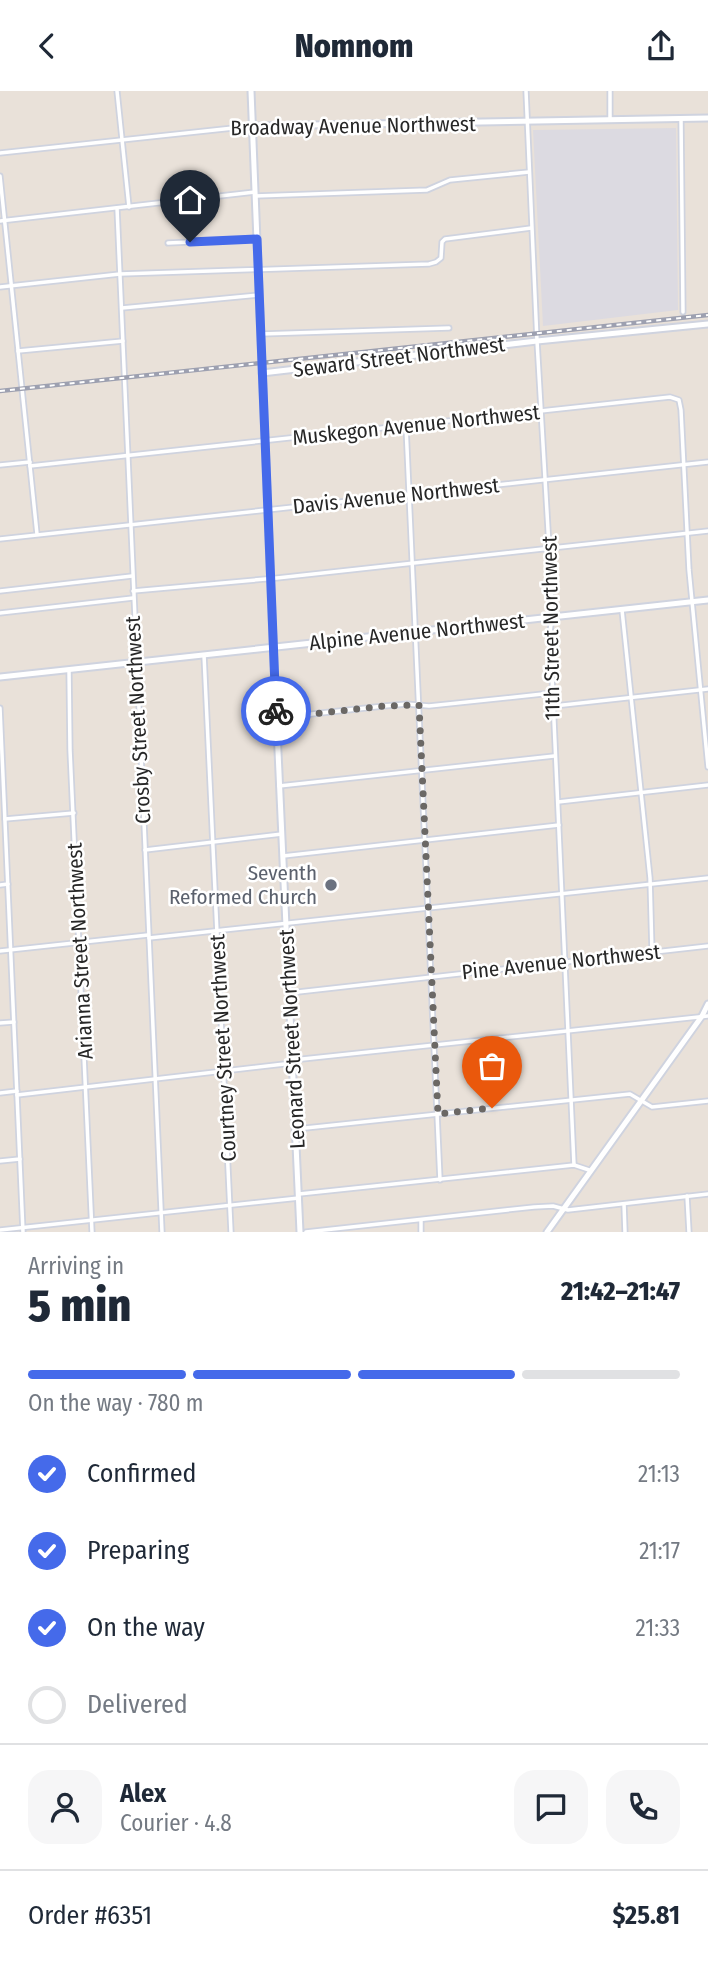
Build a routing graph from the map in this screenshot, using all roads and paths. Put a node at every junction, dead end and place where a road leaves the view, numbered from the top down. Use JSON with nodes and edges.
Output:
{"nodes":[{"id":1,"x":117,"y":91,"type":"edge"},
{"id":2,"x":251,"y":91,"type":"edge"},
{"id":3,"x":526,"y":91,"type":"edge"},
{"id":4,"x":610,"y":91,"type":"edge"},
{"id":5,"x":708,"y":118,"type":"edge"},
{"id":6,"x":681,"y":119,"type":"junction"},
{"id":7,"x":610,"y":120,"type":"junction"},
{"id":8,"x":527,"y":122,"type":"junction"},
{"id":9,"x":252,"y":126,"type":"junction"},
{"id":10,"x":123,"y":139,"type":"junction"},
{"id":11,"x":0,"y":153,"type":"edge"},
{"id":12,"x":529,"y":172,"type":"junction"},
{"id":13,"x":0,"y":176,"type":"edge"},
{"id":14,"x":255,"y":194,"type":"junction"},
{"id":15,"x":129,"y":207,"type":"junction"},
{"id":16,"x":117,"y":208,"type":"junction"},
{"id":17,"x":2,"y":220,"type":"edge"},
{"id":18,"x":531,"y":228,"type":"junction"},
{"id":19,"x":257,"y":239,"type":"junction"},
{"id":20,"x":168,"y":243,"type":"dead end"},
{"id":21,"x":258,"y":269,"type":"junction"},
{"id":22,"x":120,"y":274,"type":"junction"},
{"id":23,"x":11,"y":286,"type":"junction"},
{"id":24,"x":0,"y":287,"type":"edge"},
{"id":25,"x":259,"y":295,"type":"junction"},
{"id":26,"x":122,"y":308,"type":"junction"},
{"id":27,"x":683,"y":312,"type":"dead end"},
{"id":28,"x":708,"y":324,"type":"edge"},
{"id":29,"x":449,"y":328,"type":"dead end"},
{"id":30,"x":261,"y":334,"type":"junction"},
{"id":31,"x":123,"y":341,"type":"junction"},
{"id":32,"x":537,"y":341,"type":"junction"},
{"id":33,"x":18,"y":352,"type":"junction"},
{"id":34,"x":262,"y":373,"type":"junction"},
{"id":35,"x":542,"y":411,"type":"junction"},
{"id":36,"x":406,"y":426,"type":"junction"},
{"id":37,"x":265,"y":442,"type":"junction"},
{"id":38,"x":127,"y":457,"type":"junction"},
{"id":39,"x":708,"y":462,"type":"edge"},
{"id":40,"x":30,"y":464,"type":"junction"},
{"id":41,"x":684,"y":464,"type":"junction"},
{"id":42,"x":0,"y":465,"type":"edge"},
{"id":43,"x":546,"y":480,"type":"junction"},
{"id":44,"x":410,"y":495,"type":"junction"},
{"id":45,"x":268,"y":510,"type":"junction"},
{"id":46,"x":131,"y":525,"type":"junction"},
{"id":47,"x":708,"y":531,"type":"edge"},
{"id":48,"x":687,"y":533,"type":"junction"},
{"id":49,"x":37,"y":534,"type":"junction"},
{"id":50,"x":0,"y":539,"type":"edge"},
{"id":51,"x":550,"y":549,"type":"junction"},
{"id":52,"x":413,"y":564,"type":"junction"},
{"id":53,"x":132,"y":576,"type":"junction"},
{"id":54,"x":270,"y":579,"type":"junction"},
{"id":55,"x":0,"y":591,"type":"edge"},
{"id":56,"x":133,"y":591,"type":"junction"},
{"id":57,"x":133,"y":598,"type":"junction"},
{"id":58,"x":708,"y":600,"type":"edge"},
{"id":59,"x":692,"y":602,"type":"junction"},
{"id":60,"x":622,"y":610,"type":"junction"},
{"id":61,"x":0,"y":613,"type":"edge"},
{"id":62,"x":552,"y":617,"type":"junction"},
{"id":63,"x":416,"y":632,"type":"junction"},
{"id":64,"x":273,"y":647,"type":"junction"},
{"id":65,"x":204,"y":655,"type":"junction"},
{"id":66,"x":136,"y":662,"type":"junction"},
{"id":67,"x":69,"y":670,"type":"junction"},
{"id":68,"x":0,"y":677,"type":"edge"},
{"id":69,"x":708,"y":689,"type":"edge"},
{"id":70,"x":700,"y":690,"type":"junction"},
{"id":71,"x":552,"y":694,"type":"junction"},
{"id":72,"x":631,"y":698,"type":"junction"},
{"id":73,"x":419,"y":705,"type":"junction"},
{"id":74,"x":553,"y":706,"type":"junction"},
{"id":75,"x":0,"y":708,"type":"edge"},
{"id":76,"x":276,"y":718,"type":"junction"},
{"id":77,"x":554,"y":756,"type":"junction"},
{"id":78,"x":1,"y":760,"type":"edge"},
{"id":79,"x":708,"y":767,"type":"edge"},
{"id":80,"x":423,"y":771,"type":"junction"},
{"id":81,"x":708,"y":785,"type":"edge"},
{"id":82,"x":279,"y":786,"type":"junction"},
{"id":83,"x":642,"y":793,"type":"junction"},
{"id":84,"x":558,"y":802,"type":"junction"},
{"id":85,"x":74,"y":813,"type":"junction"},
{"id":86,"x":3,"y":817,"type":"edge"},
{"id":87,"x":559,"y":825,"type":"junction"},
{"id":88,"x":282,"y":834,"type":"junction"},
{"id":89,"x":425,"y":841,"type":"junction"},
{"id":90,"x":213,"y":842,"type":"junction"},
{"id":91,"x":144,"y":850,"type":"junction"},
{"id":92,"x":283,"y":856,"type":"junction"},
{"id":93,"x":708,"y":878,"type":"edge"},
{"id":94,"x":8,"y":884,"type":"junction"},
{"id":95,"x":650,"y":884,"type":"junction"},
{"id":96,"x":0,"y":885,"type":"edge"},
{"id":97,"x":562,"y":892,"type":"junction"},
{"id":98,"x":429,"y":908,"type":"junction"},
{"id":99,"x":286,"y":924,"type":"junction"},
{"id":100,"x":218,"y":932,"type":"junction"},
{"id":101,"x":149,"y":937,"type":"junction"},
{"id":102,"x":79,"y":941,"type":"junction"},
{"id":103,"x":708,"y":946,"type":"edge"},
{"id":104,"x":10,"y":950,"type":"junction"},
{"id":105,"x":0,"y":951,"type":"edge"},
{"id":106,"x":652,"y":952,"type":"junction"},
{"id":107,"x":565,"y":962,"type":"junction"},
{"id":108,"x":431,"y":977,"type":"junction"},
{"id":109,"x":289,"y":993,"type":"junction"},
{"id":110,"x":708,"y":1004,"type":"edge"},
{"id":111,"x":705,"y":1016,"type":"edge"},
{"id":112,"x":14,"y":1022,"type":"junction"},
{"id":113,"x":0,"y":1023,"type":"edge"},
{"id":114,"x":568,"y":1030,"type":"junction"},
{"id":115,"x":435,"y":1044,"type":"junction"},
{"id":116,"x":293,"y":1062,"type":"junction"},
{"id":117,"x":224,"y":1070,"type":"junction"},
{"id":118,"x":155,"y":1078,"type":"junction"},
{"id":119,"x":86,"y":1086,"type":"junction"},
{"id":120,"x":0,"y":1093,"type":"edge"},
{"id":121,"x":17,"y":1093,"type":"junction"},
{"id":122,"x":570,"y":1100,"type":"junction"},
{"id":123,"x":641,"y":1101,"type":"junction"},
{"id":124,"x":708,"y":1101,"type":"edge"},
{"id":125,"x":438,"y":1114,"type":"junction"},
{"id":126,"x":296,"y":1129,"type":"junction"},
{"id":127,"x":20,"y":1159,"type":"junction"},
{"id":128,"x":0,"y":1161,"type":"edge"},
{"id":129,"x":575,"y":1165,"type":"junction"},
{"id":130,"x":589,"y":1170,"type":"junction"},
{"id":131,"x":440,"y":1180,"type":"junction"},
{"id":132,"x":708,"y":1194,"type":"edge"},
{"id":133,"x":299,"y":1196,"type":"junction"},
{"id":134,"x":687,"y":1196,"type":"junction"},
{"id":135,"x":624,"y":1204,"type":"junction"},
{"id":136,"x":230,"y":1205,"type":"junction"},
{"id":137,"x":562,"y":1209,"type":"junction"},
{"id":138,"x":161,"y":1213,"type":"junction"},
{"id":139,"x":92,"y":1220,"type":"junction"},
{"id":140,"x":421,"y":1220,"type":"junction"},
{"id":141,"x":362,"y":1226,"type":"junction"},
{"id":142,"x":0,"y":1230,"type":"edge"},
{"id":143,"x":23,"y":1230,"type":"edge"},
{"id":144,"x":92,"y":1232,"type":"edge"},
{"id":145,"x":162,"y":1232,"type":"edge"},
{"id":146,"x":231,"y":1232,"type":"edge"},
{"id":147,"x":303,"y":1232,"type":"edge"},
{"id":148,"x":362,"y":1232,"type":"edge"},
{"id":149,"x":422,"y":1232,"type":"edge"},
{"id":150,"x":547,"y":1232,"type":"edge"},
{"id":151,"x":625,"y":1232,"type":"edge"},
{"id":152,"x":689,"y":1232,"type":"edge"}],
"edges":[{"from":1,"to":10,"type":"street"},
{"from":2,"to":9,"type":"main road","name":"Leonard Street Northwest"},
{"from":3,"to":8,"type":"street","name":"11th Street Northwest"},
{"from":4,"to":7,"type":"street"},
{"from":5,"to":6,"type":"main road","name":"Broadway Avenue Northwest"},
{"from":6,"to":7,"type":"main road","name":"Broadway Avenue Northwest"},
{"from":6,"to":27,"type":"street"},
{"from":7,"to":8,"type":"main road","name":"Broadway Avenue Northwest"},
{"from":8,"to":9,"type":"main road","name":"Broadway Avenue Northwest"},
{"from":8,"to":12,"type":"street","name":"11th Street Northwest"},
{"from":9,"to":10,"type":"street","name":"Broadway Avenue Northwest"},
{"from":9,"to":14,"type":"main road","name":"Leonard Street Northwest"},
{"from":10,"to":11,"type":"street","name":"Broadway Avenue Northwest"},
{"from":10,"to":15,"type":"street"},
{"from":12,"to":14,"type":"street"},
{"from":12,"to":18,"type":"street","name":"11th Street Northwest"},
{"from":13,"to":17,"type":"street"},
{"from":14,"to":15,"type":"street"},
{"from":14,"to":19,"type":"main road","name":"Leonard Street Northwest"},
{"from":15,"to":16,"type":"street"},
{"from":16,"to":17,"type":"street"},
{"from":16,"to":22,"type":"street","name":"Crosby Street Northwest"},
{"from":17,"to":23,"type":"street"},
{"from":18,"to":21,"type":"street"},
{"from":18,"to":32,"type":"street","name":"11th Street Northwest"},
{"from":19,"to":20,"type":"street"},
{"from":19,"to":21,"type":"main road","name":"Leonard Street Northwest"},
{"from":21,"to":22,"type":"street"},
{"from":21,"to":25,"type":"main road","name":"Leonard Street Northwest"},
{"from":22,"to":23,"type":"street"},
{"from":22,"to":26,"type":"street","name":"Crosby Street Northwest"},
{"from":23,"to":24,"type":"street"},
{"from":23,"to":33,"type":"street"},
{"from":25,"to":26,"type":"street"},
{"from":25,"to":30,"type":"main road","name":"Leonard Street Northwest"},
{"from":26,"to":31,"type":"street","name":"Crosby Street Northwest"},
{"from":28,"to":32,"type":"main road","name":"Seward Street Northwest"},
{"from":29,"to":30,"type":"street"},
{"from":30,"to":34,"type":"main road","name":"Leonard Street Northwest"},
{"from":31,"to":33,"type":"street"},
{"from":31,"to":38,"type":"street","name":"Crosby Street Northwest"},
{"from":32,"to":34,"type":"main road","name":"Seward Street Northwest"},
{"from":32,"to":35,"type":"street","name":"11th Street Northwest"},
{"from":33,"to":40,"type":"street"},
{"from":34,"to":37,"type":"main road","name":"Leonard Street Northwest"},
{"from":35,"to":36,"type":"street","name":"Muskegon Avenue Northwest"},
{"from":35,"to":41,"type":"street","name":"Muskegon Avenue Northwest"},
{"from":35,"to":43,"type":"street","name":"11th Street Northwest"},
{"from":36,"to":37,"type":"street","name":"Muskegon Avenue Northwest"},
{"from":36,"to":44,"type":"street"},
{"from":37,"to":38,"type":"street","name":"Muskegon Avenue Northwest"},
{"from":37,"to":45,"type":"main road","name":"Leonard Street Northwest"},
{"from":38,"to":40,"type":"street","name":"Muskegon Avenue Northwest"},
{"from":38,"to":46,"type":"street","name":"Crosby Street Northwest"},
{"from":39,"to":41,"type":"street","name":"Davis Avenue Northwest"},
{"from":40,"to":42,"type":"street","name":"Muskegon Avenue Northwest"},
{"from":40,"to":49,"type":"street"},
{"from":41,"to":43,"type":"street","name":"Davis Avenue Northwest"},
{"from":41,"to":48,"type":"street"},
{"from":43,"to":44,"type":"street","name":"Davis Avenue Northwest"},
{"from":43,"to":51,"type":"street","name":"11th Street Northwest"},
{"from":44,"to":45,"type":"street","name":"Davis Avenue Northwest"},
{"from":44,"to":52,"type":"street"},
{"from":45,"to":46,"type":"street","name":"Davis Avenue Northwest"},
{"from":45,"to":54,"type":"main road","name":"Leonard Street Northwest"},
{"from":46,"to":49,"type":"street","name":"Davis Avenue Northwest"},
{"from":46,"to":53,"type":"street","name":"Crosby Street Northwest"},
{"from":47,"to":48,"type":"street"},
{"from":48,"to":51,"type":"street"},
{"from":48,"to":59,"type":"street"},
{"from":49,"to":50,"type":"street","name":"Davis Avenue Northwest"},
{"from":51,"to":52,"type":"street"},
{"from":51,"to":62,"type":"street","name":"11th Street Northwest"},
{"from":52,"to":54,"type":"street"},
{"from":52,"to":63,"type":"street"},
{"from":53,"to":55,"type":"street"},
{"from":53,"to":56,"type":"street","name":"Crosby Street Northwest"},
{"from":54,"to":56,"type":"street"},
{"from":54,"to":64,"type":"main road","name":"Leonard Street Northwest"},
{"from":56,"to":57,"type":"street","name":"Crosby Street Northwest"},
{"from":57,"to":61,"type":"street"},
{"from":57,"to":66,"type":"street","name":"Crosby Street Northwest"},
{"from":58,"to":59,"type":"main road","name":"Alpine Avenue Northwest"},
{"from":59,"to":60,"type":"main road","name":"Alpine Avenue Northwest"},
{"from":59,"to":70,"type":"street"},
{"from":60,"to":62,"type":"main road","name":"Alpine Avenue Northwest"},
{"from":60,"to":72,"type":"street"},
{"from":62,"to":63,"type":"main road","name":"Alpine Avenue Northwest"},
{"from":62,"to":71,"type":"street","name":"11th Street Northwest"},
{"from":63,"to":64,"type":"main road","name":"Alpine Avenue Northwest"},
{"from":63,"to":73,"type":"street"},
{"from":64,"to":65,"type":"main road","name":"Alpine Avenue Northwest"},
{"from":64,"to":76,"type":"main road","name":"Leonard Street Northwest"},
{"from":65,"to":66,"type":"main road","name":"Alpine Avenue Northwest"},
{"from":65,"to":90,"type":"street","name":"Courtney Street Northwest"},
{"from":66,"to":67,"type":"main road","name":"Alpine Avenue Northwest"},
{"from":66,"to":91,"type":"street","name":"Crosby Street Northwest"},
{"from":67,"to":68,"type":"main road","name":"Alpine Avenue Northwest"},
{"from":67,"to":85,"type":"street","name":"Arianna Street Northwest"},
{"from":69,"to":70,"type":"street"},
{"from":70,"to":72,"type":"street"},
{"from":70,"to":79,"type":"street"},
{"from":71,"to":73,"type":"street"},
{"from":71,"to":74,"type":"street","name":"11th Street Northwest"},
{"from":72,"to":74,"type":"street"},
{"from":72,"to":83,"type":"street"},
{"from":73,"to":76,"type":"street"},
{"from":73,"to":80,"type":"street"},
{"from":74,"to":77,"type":"street","name":"11th Street Northwest"},
{"from":75,"to":78,"type":"street"},
{"from":76,"to":82,"type":"main road","name":"Leonard Street Northwest"},
{"from":77,"to":80,"type":"street"},
{"from":77,"to":84,"type":"street","name":"11th Street Northwest"},
{"from":78,"to":86,"type":"street"},
{"from":80,"to":82,"type":"street"},
{"from":80,"to":89,"type":"street"},
{"from":81,"to":83,"type":"street"},
{"from":82,"to":88,"type":"main road","name":"Leonard Street Northwest"},
{"from":83,"to":84,"type":"street"},
{"from":83,"to":95,"type":"street"},
{"from":84,"to":87,"type":"street","name":"11th Street Northwest"},
{"from":85,"to":86,"type":"street"},
{"from":85,"to":102,"type":"street","name":"Arianna Street Northwest"},
{"from":86,"to":94,"type":"street"},
{"from":87,"to":89,"type":"street"},
{"from":87,"to":97,"type":"street","name":"11th Street Northwest"},
{"from":88,"to":90,"type":"street"},
{"from":88,"to":92,"type":"main road","name":"Leonard Street Northwest"},
{"from":89,"to":92,"type":"street"},
{"from":89,"to":98,"type":"street"},
{"from":90,"to":91,"type":"street"},
{"from":90,"to":100,"type":"street","name":"Courtney Street Northwest"},
{"from":91,"to":101,"type":"street","name":"Crosby Street Northwest"},
{"from":92,"to":99,"type":"main road","name":"Leonard Street Northwest"},
{"from":93,"to":95,"type":"street"},
{"from":94,"to":96,"type":"street"},
{"from":94,"to":104,"type":"street"},
{"from":95,"to":97,"type":"street"},
{"from":95,"to":106,"type":"street"},
{"from":97,"to":98,"type":"street"},
{"from":97,"to":107,"type":"street","name":"11th Street Northwest"},
{"from":98,"to":99,"type":"street"},
{"from":98,"to":108,"type":"street"},
{"from":99,"to":100,"type":"street"},
{"from":99,"to":109,"type":"main road","name":"Leonard Street Northwest"},
{"from":100,"to":101,"type":"street"},
{"from":100,"to":117,"type":"street","name":"Courtney Street Northwest"},
{"from":101,"to":102,"type":"street"},
{"from":101,"to":118,"type":"street","name":"Crosby Street Northwest"},
{"from":102,"to":104,"type":"street"},
{"from":102,"to":119,"type":"street","name":"Arianna Street Northwest"},
{"from":103,"to":106,"type":"street","name":"Pine Avenue Northwest"},
{"from":104,"to":105,"type":"street"},
{"from":104,"to":112,"type":"street"},
{"from":106,"to":107,"type":"street","name":"Pine Avenue Northwest"},
{"from":107,"to":108,"type":"street","name":"Pine Avenue Northwest"},
{"from":107,"to":114,"type":"street","name":"11th Street Northwest"},
{"from":108,"to":109,"type":"street","name":"Pine Avenue Northwest"},
{"from":108,"to":115,"type":"street"},
{"from":109,"to":116,"type":"main road","name":"Leonard Street Northwest"},
{"from":110,"to":111,"type":"main road"},
{"from":111,"to":114,"type":"street"},
{"from":111,"to":123,"type":"main road"},
{"from":112,"to":113,"type":"street"},
{"from":112,"to":121,"type":"street"},
{"from":114,"to":115,"type":"street"},
{"from":114,"to":122,"type":"street","name":"11th Street Northwest"},
{"from":115,"to":116,"type":"street"},
{"from":115,"to":125,"type":"street"},
{"from":116,"to":117,"type":"street"},
{"from":116,"to":126,"type":"main road","name":"Leonard Street Northwest"},
{"from":117,"to":118,"type":"street"},
{"from":117,"to":136,"type":"street","name":"Courtney Street Northwest"},
{"from":118,"to":119,"type":"street"},
{"from":118,"to":138,"type":"street","name":"Crosby Street Northwest"},
{"from":119,"to":121,"type":"street"},
{"from":119,"to":139,"type":"street","name":"Arianna Street Northwest"},
{"from":120,"to":121,"type":"street"},
{"from":121,"to":127,"type":"street"},
{"from":122,"to":123,"type":"street"},
{"from":122,"to":125,"type":"street"},
{"from":122,"to":129,"type":"street","name":"11th Street Northwest"},
{"from":123,"to":124,"type":"street"},
{"from":123,"to":130,"type":"main road"},
{"from":125,"to":126,"type":"street"},
{"from":125,"to":131,"type":"street"},
{"from":126,"to":133,"type":"main road","name":"Leonard Street Northwest"},
{"from":127,"to":128,"type":"street"},
{"from":127,"to":143,"type":"street"},
{"from":129,"to":130,"type":"street"},
{"from":129,"to":131,"type":"street"},
{"from":130,"to":137,"type":"main road"},
{"from":131,"to":133,"type":"street"},
{"from":132,"to":134,"type":"street"},
{"from":133,"to":136,"type":"street"},
{"from":133,"to":147,"type":"main road","name":"Leonard Street Northwest"},
{"from":134,"to":135,"type":"street"},
{"from":134,"to":152,"type":"street"},
{"from":135,"to":137,"type":"street"},
{"from":135,"to":151,"type":"street"},
{"from":136,"to":138,"type":"street"},
{"from":136,"to":146,"type":"street","name":"Courtney Street Northwest"},
{"from":137,"to":140,"type":"street"},
{"from":137,"to":150,"type":"main road"},
{"from":138,"to":139,"type":"street"},
{"from":138,"to":145,"type":"street","name":"Crosby Street Northwest"},
{"from":139,"to":143,"type":"street"},
{"from":139,"to":144,"type":"street","name":"Arianna Street Northwest"},
{"from":140,"to":141,"type":"street"},
{"from":140,"to":149,"type":"street"},
{"from":141,"to":147,"type":"street"},
{"from":141,"to":148,"type":"street"},
{"from":142,"to":143,"type":"street"}]}
